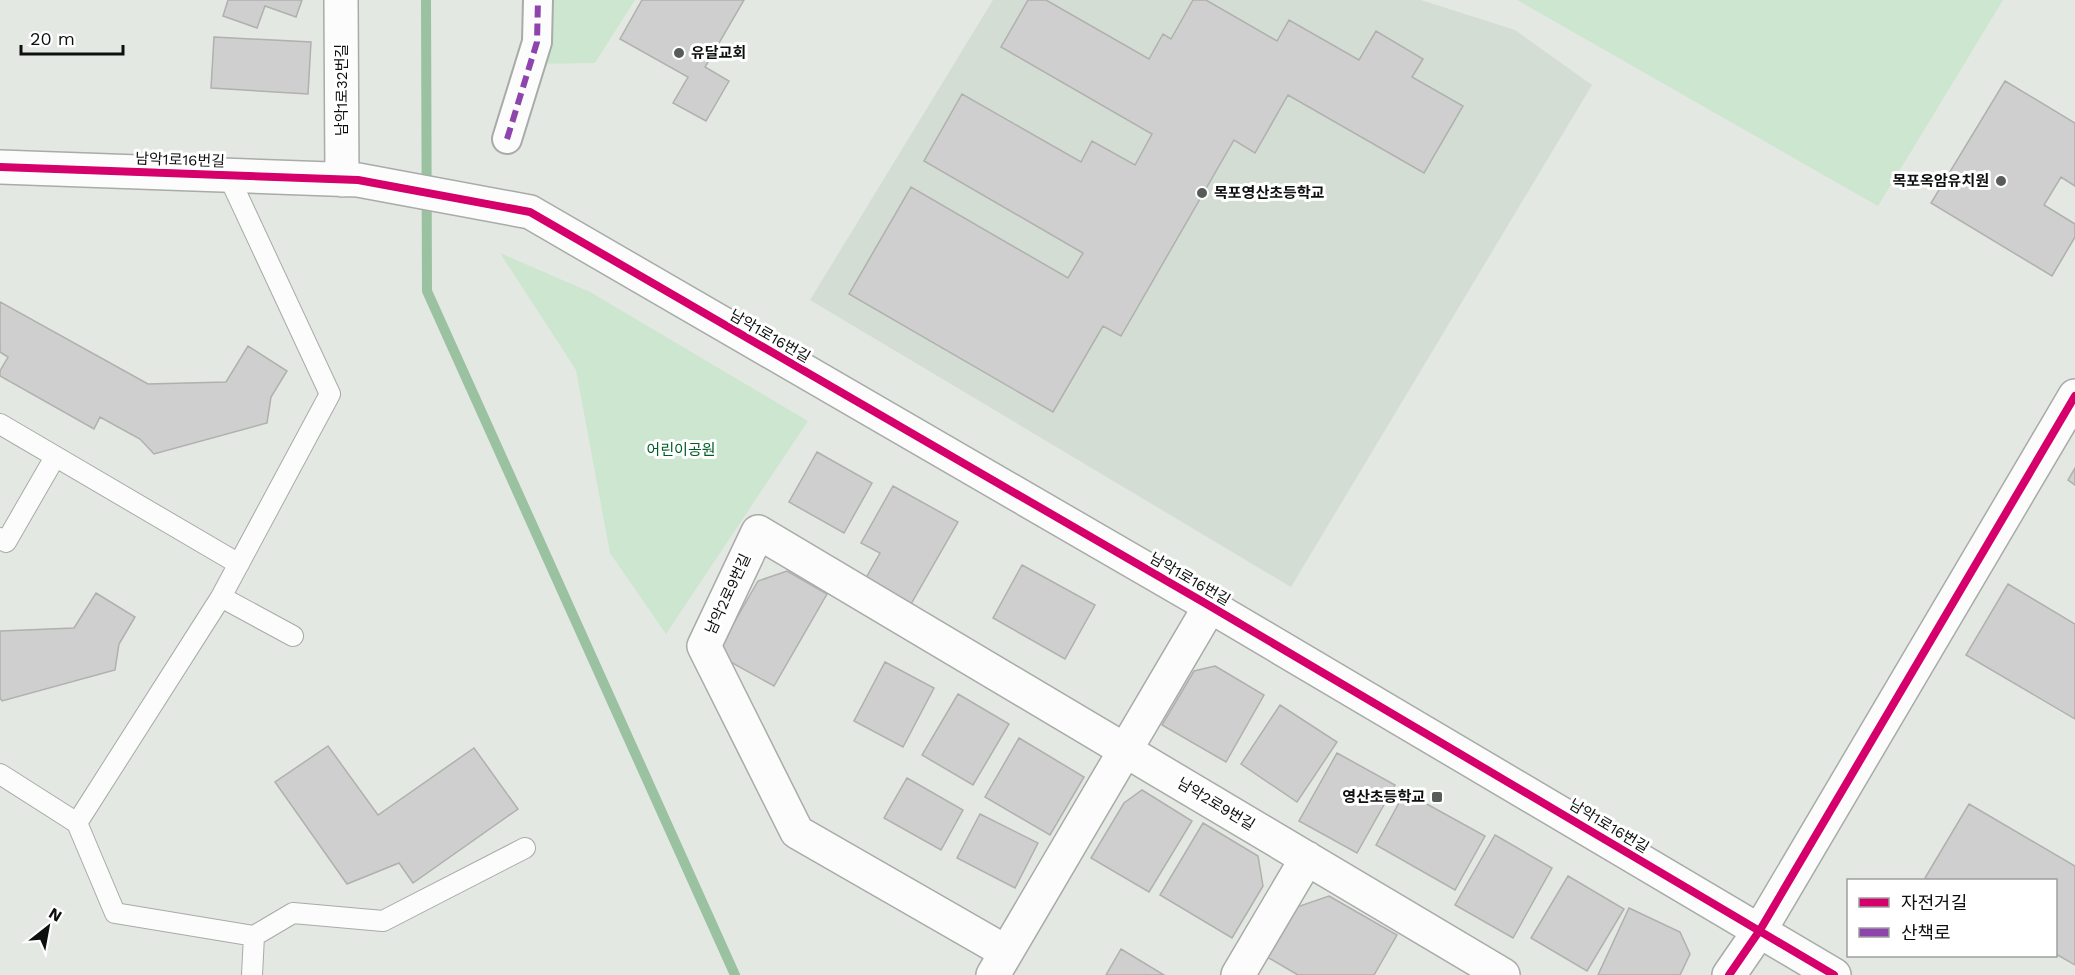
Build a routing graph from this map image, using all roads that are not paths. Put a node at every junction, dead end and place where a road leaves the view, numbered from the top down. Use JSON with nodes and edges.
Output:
{"nodes":[{"id":1,"x":341,"y":0,"type":"edge"},
{"id":2,"x":538,"y":0,"type":"edge"},
{"id":3,"x":507,"y":139,"type":"dead end"},
{"id":4,"x":0,"y":167,"type":"edge"},
{"id":5,"x":228,"y":175,"type":"junction"},
{"id":6,"x":350,"y":180,"type":"junction"},
{"id":7,"x":2075,"y":396,"type":"edge"},
{"id":8,"x":0,"y":424,"type":"edge"},
{"id":9,"x":55,"y":457,"type":"junction"},
{"id":10,"x":0,"y":538,"type":"edge"},
{"id":11,"x":239,"y":564,"type":"junction"},
{"id":12,"x":221,"y":597,"type":"junction"},
{"id":13,"x":1210,"y":606,"type":"junction"},
{"id":14,"x":294,"y":636,"type":"dead end"},
{"id":15,"x":1125,"y":750,"type":"junction"},
{"id":16,"x":0,"y":774,"type":"edge"},
{"id":17,"x":76,"y":823,"type":"junction"},
{"id":18,"x":525,"y":848,"type":"dead end"},
{"id":19,"x":1307,"y":858,"type":"junction"},
{"id":20,"x":1760,"y":930,"type":"junction"},
{"id":21,"x":254,"y":936,"type":"junction"},
{"id":22,"x":999,"y":964,"type":"edge"},
{"id":23,"x":1491,"y":972,"type":"edge"},
{"id":24,"x":252,"y":975,"type":"edge"},
{"id":25,"x":1238,"y":975,"type":"edge"},
{"id":26,"x":1729,"y":975,"type":"edge"},
{"id":27,"x":1834,"y":975,"type":"edge"}],
"edges":[{"from":1,"to":6,"type":"street","name":"남악1로32번길"},
{"from":2,"to":3,"type":"street"},
{"from":4,"to":5,"type":"street","name":"남악1로16번길"},
{"from":5,"to":6,"type":"street","name":"남악1로16번길"},
{"from":5,"to":11,"type":"lane"},
{"from":6,"to":13,"type":"street","name":"남악1로16번길"},
{"from":7,"to":20,"type":"street"},
{"from":8,"to":9,"type":"lane"},
{"from":9,"to":10,"type":"lane"},
{"from":9,"to":11,"type":"lane"},
{"from":11,"to":12,"type":"lane"},
{"from":12,"to":14,"type":"lane"},
{"from":12,"to":17,"type":"lane"},
{"from":13,"to":15,"type":"street"},
{"from":13,"to":20,"type":"street","name":"남악1로16번길"},
{"from":15,"to":19,"type":"street","name":"남악2로9번길"},
{"from":15,"to":22,"type":"street"},
{"from":15,"to":22,"type":"street","name":"남악2로9번길"},
{"from":16,"to":17,"type":"lane"},
{"from":17,"to":21,"type":"lane"},
{"from":18,"to":21,"type":"lane"},
{"from":19,"to":23,"type":"street","name":"남악2로9번길"},
{"from":19,"to":25,"type":"street"},
{"from":20,"to":26,"type":"street"},
{"from":20,"to":27,"type":"street","name":"남악1로16번길"},
{"from":21,"to":24,"type":"lane"}]}
